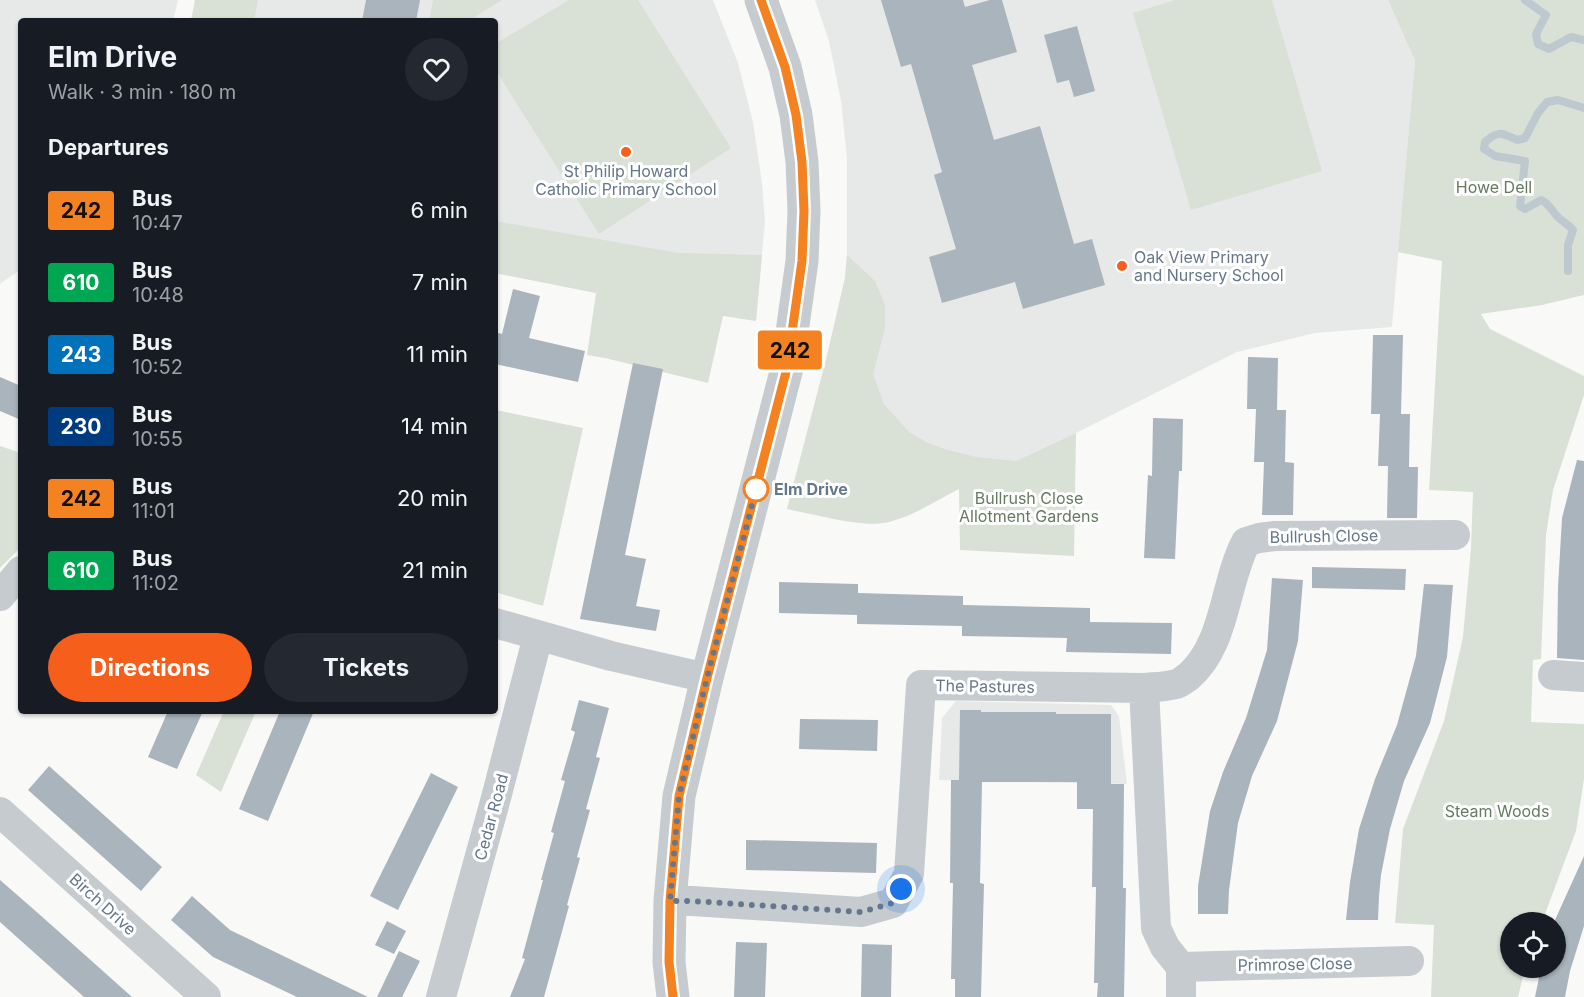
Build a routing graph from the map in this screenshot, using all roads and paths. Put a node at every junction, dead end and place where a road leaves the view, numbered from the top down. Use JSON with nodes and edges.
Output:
{"nodes":[{"id":1,"x":761,"y":0,"type":"edge"},
{"id":2,"x":1455,"y":535,"type":"dead end"},
{"id":3,"x":18,"y":575,"type":"edge"},
{"id":4,"x":0,"y":596,"type":"edge"},
{"id":5,"x":498,"y":624,"type":"edge"},
{"id":6,"x":538,"y":636,"type":"junction"},
{"id":7,"x":1553,"y":675,"type":"dead end"},
{"id":8,"x":1584,"y":677,"type":"edge"},
{"id":9,"x":707,"y":678,"type":"junction"},
{"id":10,"x":1144,"y":688,"type":"junction"},
{"id":11,"x":0,"y":812,"type":"edge"},
{"id":12,"x":670,"y":901,"type":"junction"},
{"id":13,"x":1409,"y":961,"type":"dead end"},
{"id":14,"x":1181,"y":966,"type":"junction"},
{"id":15,"x":206,"y":997,"type":"edge"},
{"id":16,"x":441,"y":997,"type":"edge"},
{"id":17,"x":673,"y":997,"type":"edge"},
{"id":18,"x":1181,"y":997,"type":"edge"}],
"edges":[{"from":1,"to":9,"type":"street"},
{"from":2,"to":10,"type":"street","name":"Bullrush Close"},
{"from":3,"to":4,"type":"street"},
{"from":5,"to":6,"type":"street"},
{"from":6,"to":9,"type":"street"},
{"from":6,"to":16,"type":"street","name":"Cedar Road"},
{"from":7,"to":8,"type":"street"},
{"from":9,"to":12,"type":"street"},
{"from":10,"to":12,"type":"street","name":"The Pastures"},
{"from":10,"to":14,"type":"street"},
{"from":11,"to":15,"type":"street","name":"Birch Drive"},
{"from":12,"to":17,"type":"street"},
{"from":13,"to":14,"type":"street","name":"Primrose Close"},
{"from":14,"to":18,"type":"street"}]}
